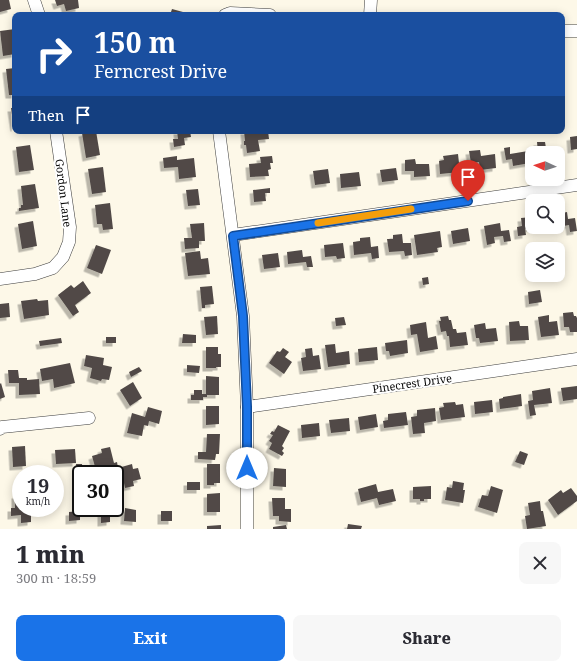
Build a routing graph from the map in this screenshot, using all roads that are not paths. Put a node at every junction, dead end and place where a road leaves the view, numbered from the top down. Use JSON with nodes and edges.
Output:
{"nodes":[{"id":1,"x":34,"y":0,"type":"edge"},
{"id":2,"x":371,"y":0,"type":"edge"},
{"id":3,"x":38,"y":12,"type":"edge"},
{"id":4,"x":370,"y":12,"type":"edge"},
{"id":5,"x":565,"y":30,"type":"edge"},
{"id":6,"x":577,"y":31,"type":"edge"},
{"id":7,"x":56,"y":134,"type":"edge"},
{"id":8,"x":219,"y":134,"type":"edge"},
{"id":9,"x":577,"y":185,"type":"edge"},
{"id":10,"x":233,"y":236,"type":"junction"},
{"id":11,"x":0,"y":279,"type":"edge"},
{"id":12,"x":577,"y":359,"type":"edge"},
{"id":13,"x":247,"y":407,"type":"junction"},
{"id":14,"x":89,"y":418,"type":"dead end"},
{"id":15,"x":0,"y":429,"type":"edge"},
{"id":16,"x":247,"y":529,"type":"edge"}],
"edges":[{"from":1,"to":3,"type":"street"},
{"from":2,"to":4,"type":"street"},
{"from":5,"to":6,"type":"street"},
{"from":7,"to":11,"type":"street","name":"Gordon Lane"},
{"from":8,"to":10,"type":"street"},
{"from":9,"to":10,"type":"street"},
{"from":10,"to":13,"type":"street"},
{"from":12,"to":13,"type":"street","name":"Pinecrest Drive"},
{"from":13,"to":16,"type":"street"},
{"from":14,"to":15,"type":"street"}]}
